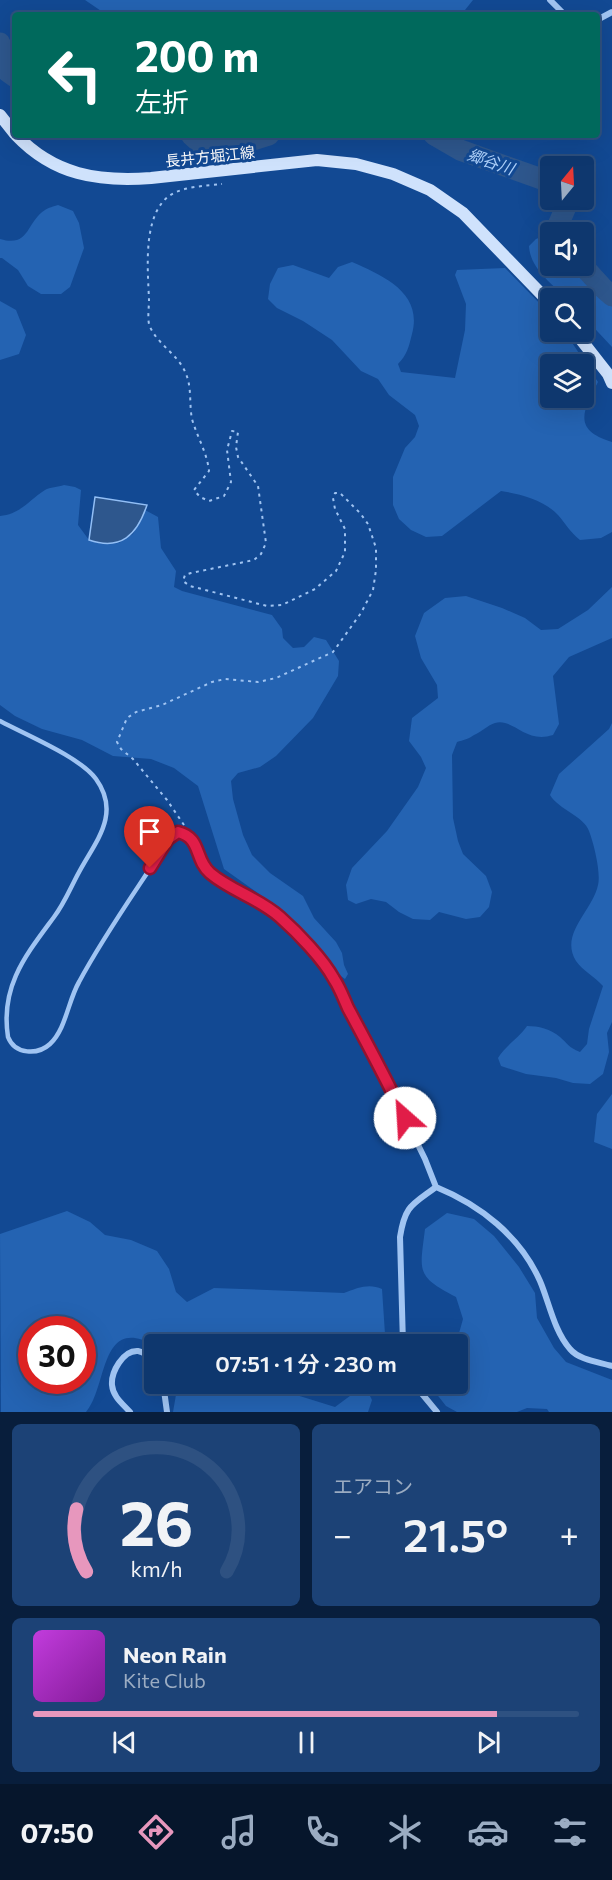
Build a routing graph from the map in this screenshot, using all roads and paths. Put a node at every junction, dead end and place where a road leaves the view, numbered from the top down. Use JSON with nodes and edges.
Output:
{"nodes":[{"id":1,"x":550,"y":0,"type":"edge"},
{"id":2,"x":562,"y":12,"type":"edge"},
{"id":3,"x":0,"y":115,"type":"edge"},
{"id":4,"x":12,"y":130,"type":"edge"},
{"id":5,"x":19,"y":138,"type":"edge"},
{"id":6,"x":230,"y":182,"type":"dead end"},
{"id":7,"x":540,"y":293,"type":"edge"},
{"id":8,"x":583,"y":342,"type":"edge"},
{"id":9,"x":612,"y":383,"type":"edge"},
{"id":10,"x":0,"y":721,"type":"edge"},
{"id":11,"x":185,"y":834,"type":"junction"},
{"id":12,"x":161,"y":852,"type":"joint"},
{"id":13,"x":436,"y":1187,"type":"junction"},
{"id":14,"x":403,"y":1334,"type":"edge"},
{"id":15,"x":144,"y":1354,"type":"edge"},
{"id":16,"x":612,"y":1366,"type":"edge"},
{"id":17,"x":165,"y":1394,"type":"edge"},
{"id":18,"x":422,"y":1394,"type":"edge"},
{"id":19,"x":130,"y":1411,"type":"edge"},
{"id":20,"x":118,"y":1412,"type":"edge"},
{"id":21,"x":167,"y":1412,"type":"edge"},
{"id":22,"x":437,"y":1412,"type":"edge"}],
"edges":[{"from":1,"to":2,"type":"street"},
{"from":3,"to":4,"type":"main road","name":"長井方堀江線"},
{"from":5,"to":7,"type":"main road","name":"長井方堀江線"},
{"from":6,"to":11,"type":"path"},
{"from":8,"to":9,"type":"main road"},
{"from":10,"to":12,"type":"lane"},
{"from":11,"to":12,"type":"street"},
{"from":11,"to":13,"type":"street"},
{"from":13,"to":14,"type":"street"},
{"from":13,"to":16,"type":"street"},
{"from":15,"to":19,"type":"street"},
{"from":17,"to":21,"type":"street"},
{"from":18,"to":22,"type":"street"},
{"from":19,"to":20,"type":"street"}]}
